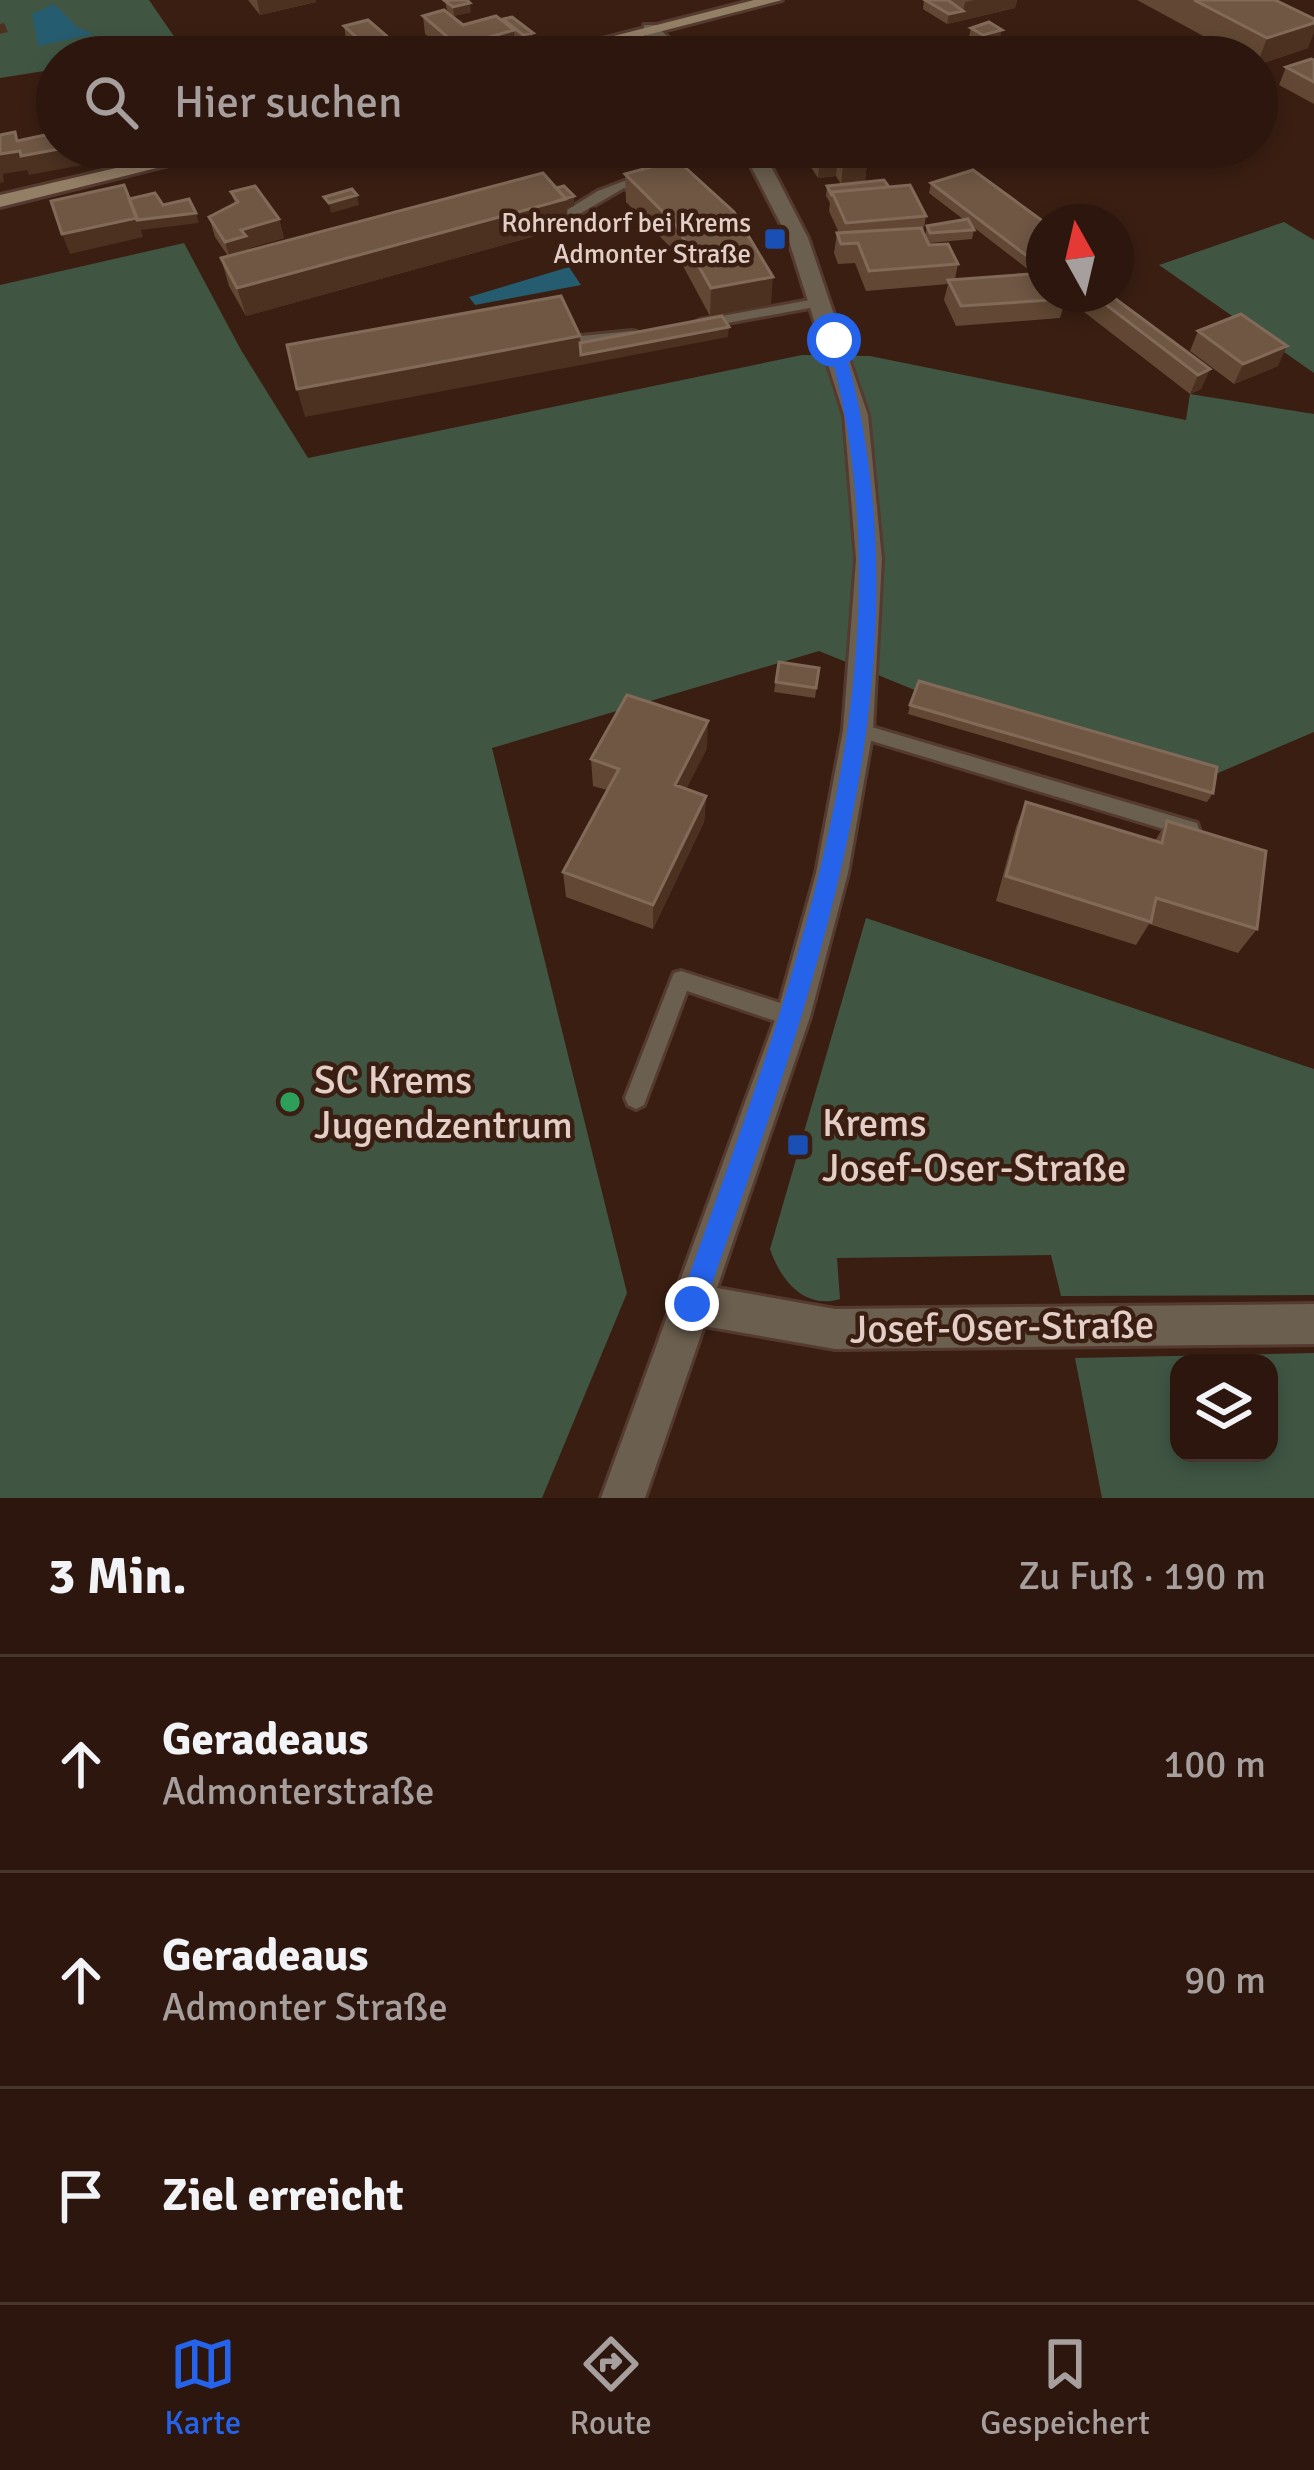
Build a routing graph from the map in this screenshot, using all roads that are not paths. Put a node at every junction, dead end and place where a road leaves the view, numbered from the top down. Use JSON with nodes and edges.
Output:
{"nodes":[{"id":1,"x":774,"y":0,"type":"edge"},
{"id":2,"x":650,"y":29,"type":"junction"},
{"id":3,"x":623,"y":36,"type":"edge"},
{"id":4,"x":657,"y":36,"type":"edge"},
{"id":5,"x":141,"y":168,"type":"edge"},
{"id":6,"x":762,"y":168,"type":"edge"},
{"id":7,"x":651,"y":194,"type":"edge"},
{"id":8,"x":0,"y":201,"type":"edge"},
{"id":9,"x":560,"y":218,"type":"edge"},
{"id":10,"x":821,"y":302,"type":"junction"},
{"id":11,"x":686,"y":326,"type":"edge"},
{"id":12,"x":648,"y":333,"type":"edge"},
{"id":13,"x":571,"y":341,"type":"edge"},
{"id":14,"x":858,"y":730,"type":"junction"},
{"id":15,"x":1213,"y":836,"type":"edge"},
{"id":16,"x":793,"y":1017,"type":"junction"},
{"id":17,"x":636,"y":1098,"type":"dead end"},
{"id":18,"x":692,"y":1304,"type":"junction"},
{"id":19,"x":1314,"y":1324,"type":"edge"},
{"id":20,"x":623,"y":1498,"type":"edge"}],
"edges":[{"from":1,"to":2,"type":"main road"},
{"from":2,"to":3,"type":"main road"},
{"from":2,"to":4,"type":"street"},
{"from":5,"to":8,"type":"main road"},
{"from":6,"to":10,"type":"street"},
{"from":7,"to":9,"type":"lane"},
{"from":10,"to":11,"type":"lane"},
{"from":10,"to":14,"type":"street"},
{"from":12,"to":13,"type":"lane"},
{"from":14,"to":15,"type":"lane"},
{"from":14,"to":16,"type":"street"},
{"from":16,"to":17,"type":"lane"},
{"from":16,"to":18,"type":"street"},
{"from":18,"to":19,"type":"street","name":"Josef-Oser-Straße"},
{"from":18,"to":20,"type":"street"}]}
